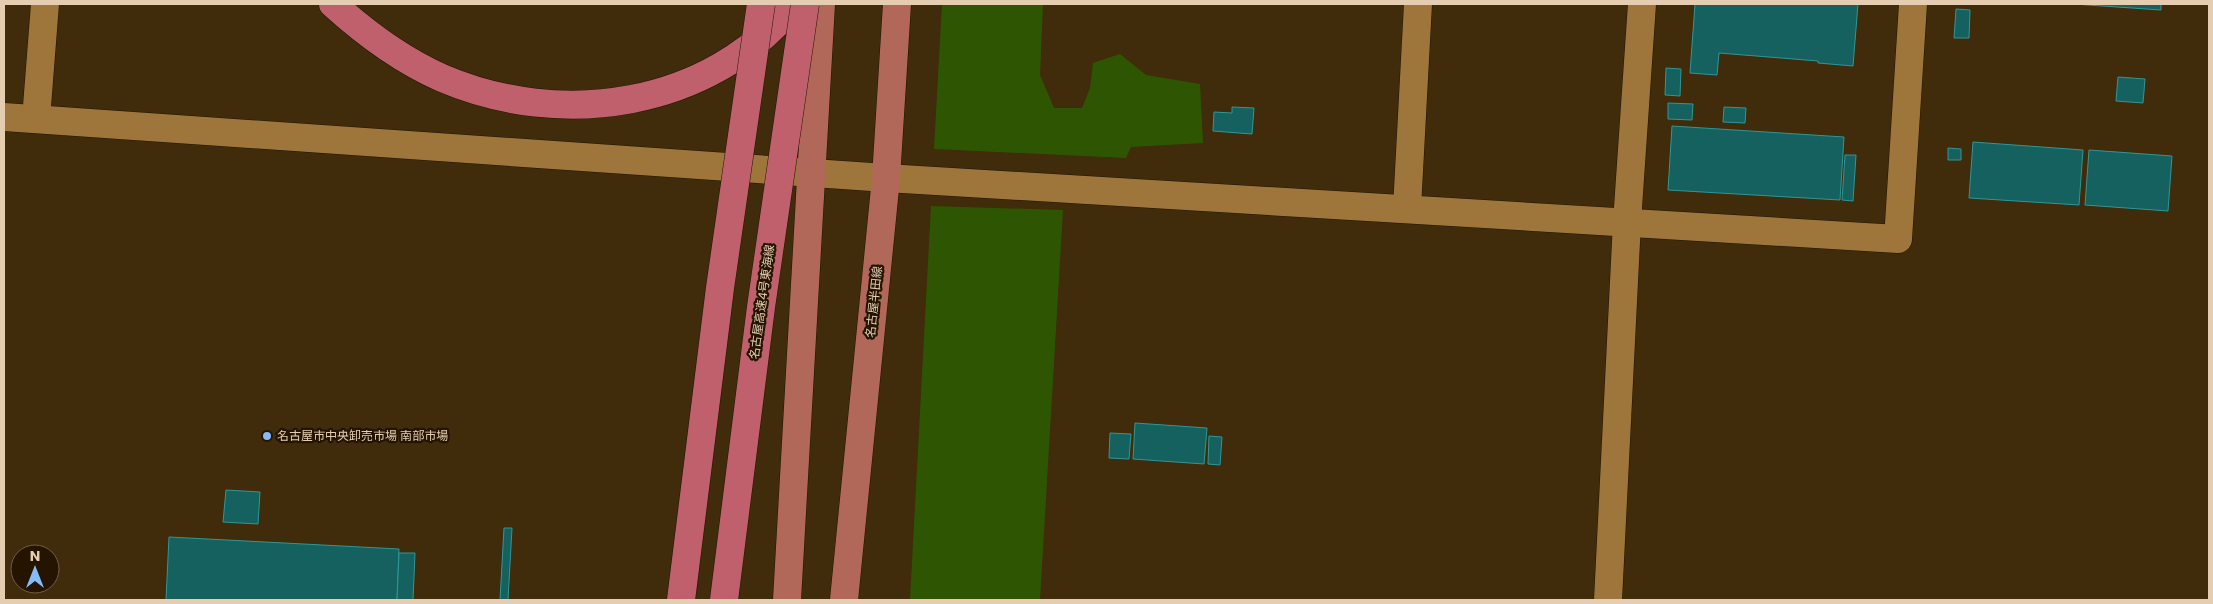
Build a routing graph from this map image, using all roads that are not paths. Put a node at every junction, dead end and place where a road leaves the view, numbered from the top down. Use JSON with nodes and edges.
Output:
{"nodes":[{"id":1,"x":44,"y":4,"type":"edge"},
{"id":2,"x":332,"y":4,"type":"edge"},
{"id":3,"x":761,"y":4,"type":"edge"},
{"id":4,"x":794,"y":4,"type":"edge"},
{"id":5,"x":805,"y":4,"type":"edge"},
{"id":6,"x":821,"y":4,"type":"edge"},
{"id":7,"x":897,"y":4,"type":"edge"},
{"id":8,"x":1418,"y":4,"type":"edge"},
{"id":9,"x":1642,"y":4,"type":"edge"},
{"id":10,"x":1913,"y":4,"type":"edge"},
{"id":11,"x":4,"y":117,"type":"edge"},
{"id":12,"x":36,"y":119,"type":"junction"},
{"id":13,"x":812,"y":173,"type":"junction"},
{"id":14,"x":886,"y":178,"type":"junction"},
{"id":15,"x":1408,"y":208,"type":"junction"},
{"id":16,"x":1626,"y":222,"type":"junction"},
{"id":17,"x":682,"y":600,"type":"edge"},
{"id":18,"x":724,"y":600,"type":"edge"},
{"id":19,"x":787,"y":600,"type":"edge"},
{"id":20,"x":844,"y":600,"type":"edge"},
{"id":21,"x":1608,"y":600,"type":"edge"}],
"edges":[{"from":1,"to":12,"type":"street"},
{"from":2,"to":4,"type":"highway"},
{"from":3,"to":17,"type":"highway","bridge":true},
{"from":5,"to":18,"type":"highway","name":"名古屋高速4号東海線","bridge":true},
{"from":6,"to":13,"type":"main road"},
{"from":7,"to":14,"type":"main road","name":"名古屋半田線"},
{"from":8,"to":15,"type":"street"},
{"from":9,"to":16,"type":"street"},
{"from":10,"to":16,"type":"street"},
{"from":11,"to":12,"type":"street"},
{"from":12,"to":13,"type":"street"},
{"from":13,"to":14,"type":"street"},
{"from":13,"to":19,"type":"main road"},
{"from":14,"to":15,"type":"street"},
{"from":14,"to":20,"type":"main road","name":"名古屋半田線"},
{"from":15,"to":16,"type":"street"},
{"from":16,"to":21,"type":"street"}]}
